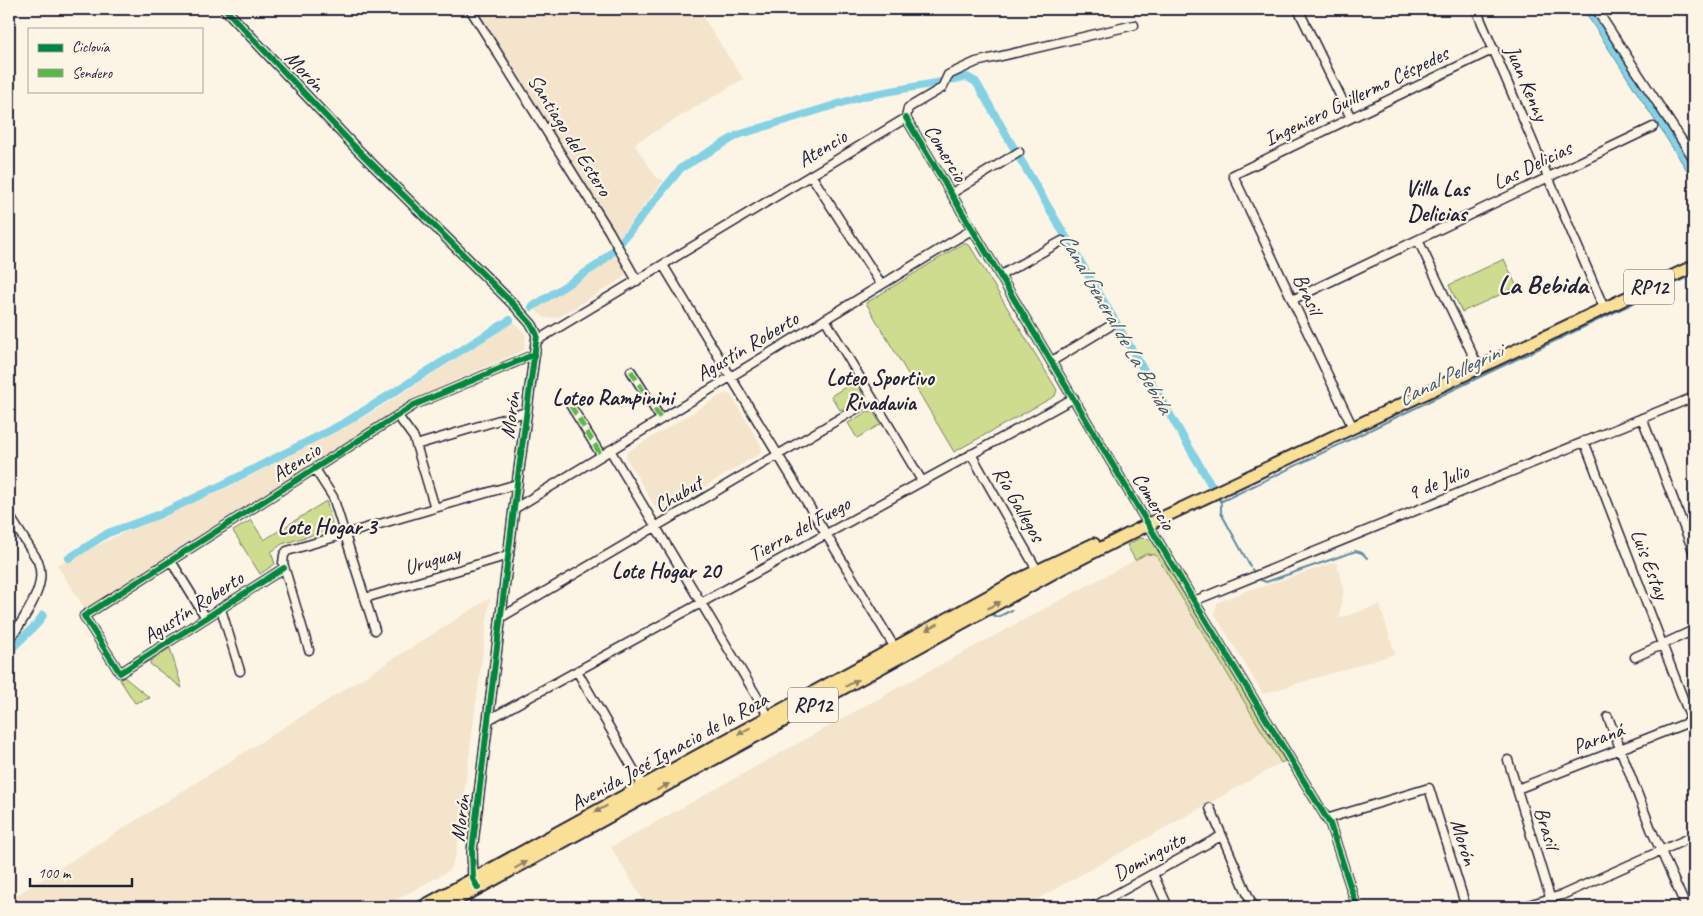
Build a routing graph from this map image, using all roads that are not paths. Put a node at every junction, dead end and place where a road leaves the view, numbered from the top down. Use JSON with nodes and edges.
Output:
{"nodes":[{"id":1,"x":224,"y":9,"type":"edge"},
{"id":2,"x":470,"y":9,"type":"edge"},
{"id":3,"x":1298,"y":9,"type":"edge"},
{"id":4,"x":1476,"y":9,"type":"edge"},
{"id":5,"x":1596,"y":9,"type":"edge"},
{"id":6,"x":1134,"y":25,"type":"dead end"},
{"id":7,"x":1494,"y":49,"type":"junction"},
{"id":8,"x":906,"y":118,"type":"junction"},
{"id":9,"x":1351,"y":118,"type":"junction"},
{"id":10,"x":1653,"y":127,"type":"dead end"},
{"id":11,"x":1019,"y":152,"type":"dead end"},
{"id":12,"x":1694,"y":159,"type":"edge"},
{"id":13,"x":812,"y":175,"type":"junction"},
{"id":14,"x":1232,"y":175,"type":"joint"},
{"id":15,"x":1548,"y":177,"type":"junction"},
{"id":16,"x":952,"y":193,"type":"junction"},
{"id":17,"x":973,"y":229,"type":"junction"},
{"id":18,"x":1418,"y":240,"type":"junction"},
{"id":19,"x":1062,"y":241,"type":"dead end"},
{"id":20,"x":663,"y":265,"type":"junction"},
{"id":21,"x":1694,"y":266,"type":"edge"},
{"id":22,"x":1001,"y":275,"type":"junction"},
{"id":23,"x":637,"y":281,"type":"junction"},
{"id":24,"x":882,"y":284,"type":"junction"},
{"id":25,"x":1292,"y":300,"type":"junction"},
{"id":26,"x":1604,"y":308,"type":"junction"},
{"id":27,"x":825,"y":319,"type":"junction"},
{"id":28,"x":1110,"y":326,"type":"dead end"},
{"id":29,"x":536,"y":342,"type":"junction"},
{"id":30,"x":535,"y":354,"type":"junction"},
{"id":31,"x":1052,"y":361,"type":"junction"},
{"id":32,"x":1479,"y":368,"type":"junction"},
{"id":33,"x":631,"y":371,"type":"dead end"},
{"id":34,"x":731,"y":376,"type":"junction"},
{"id":35,"x":1694,"y":396,"type":"edge"},
{"id":36,"x":1074,"y":398,"type":"junction"},
{"id":37,"x":873,"y":399,"type":"junction"},
{"id":38,"x":571,"y":406,"type":"dead end"},
{"id":39,"x":526,"y":412,"type":"junction"},
{"id":40,"x":398,"y":416,"type":"junction"},
{"id":41,"x":1642,"y":418,"type":"junction"},
{"id":42,"x":661,"y":419,"type":"junction"},
{"id":43,"x":1353,"y":428,"type":"junction"},
{"id":44,"x":1584,"y":442,"type":"junction"},
{"id":45,"x":416,"y":445,"type":"junction"},
{"id":46,"x":610,"y":450,"type":"junction"},
{"id":47,"x":971,"y":454,"type":"junction"},
{"id":48,"x":601,"y":455,"type":"junction"},
{"id":49,"x":779,"y":455,"type":"junction"},
{"id":50,"x":315,"y":469,"type":"junction"},
{"id":51,"x":922,"y":481,"type":"junction"},
{"id":52,"x":517,"y":484,"type":"junction"},
{"id":53,"x":435,"y":508,"type":"junction"},
{"id":54,"x":514,"y":508,"type":"junction"},
{"id":55,"x":9,"y":515,"type":"edge"},
{"id":56,"x":1149,"y":524,"type":"junction"},
{"id":57,"x":656,"y":527,"type":"junction"},
{"id":58,"x":345,"y":534,"type":"junction"},
{"id":59,"x":826,"y":534,"type":"junction"},
{"id":60,"x":1694,"y":553,"type":"edge"},
{"id":61,"x":509,"y":555,"type":"junction"},
{"id":62,"x":171,"y":561,"type":"junction"},
{"id":63,"x":284,"y":568,"type":"junction"},
{"id":64,"x":1037,"y":570,"type":"junction"},
{"id":65,"x":365,"y":598,"type":"junction"},
{"id":66,"x":1194,"y":601,"type":"junction"},
{"id":67,"x":701,"y":603,"type":"junction"},
{"id":68,"x":221,"y":609,"type":"junction"},
{"id":69,"x":206,"y":618,"type":"junction"},
{"id":70,"x":500,"y":618,"type":"junction"},
{"id":71,"x":375,"y":630,"type":"dead end"},
{"id":72,"x":1694,"y":630,"type":"edge"},
{"id":73,"x":9,"y":639,"type":"edge"},
{"id":74,"x":1662,"y":644,"type":"junction"},
{"id":75,"x":895,"y":648,"type":"junction"},
{"id":76,"x":309,"y":650,"type":"dead end"},
{"id":77,"x":1635,"y":657,"type":"dead end"},
{"id":78,"x":240,"y":671,"type":"dead end"},
{"id":79,"x":577,"y":671,"type":"junction"},
{"id":80,"x":120,"y":673,"type":"joint"},
{"id":81,"x":769,"y":717,"type":"junction"},
{"id":82,"x":1608,"y":717,"type":"dead end"},
{"id":83,"x":488,"y":720,"type":"junction"},
{"id":84,"x":1693,"y":724,"type":"edge"},
{"id":85,"x":1620,"y":749,"type":"junction"},
{"id":86,"x":1508,"y":760,"type":"dead end"},
{"id":87,"x":643,"y":786,"type":"junction"},
{"id":88,"x":1517,"y":789,"type":"junction"},
{"id":89,"x":1210,"y":808,"type":"dead end"},
{"id":90,"x":1326,"y":819,"type":"junction"},
{"id":91,"x":1221,"y":836,"type":"junction"},
{"id":92,"x":1694,"y":836,"type":"edge"},
{"id":93,"x":1661,"y":851,"type":"junction"},
{"id":94,"x":1153,"y":874,"type":"junction"},
{"id":95,"x":476,"y":884,"type":"junction"},
{"id":96,"x":1550,"y":899,"type":"junction"},
{"id":97,"x":422,"y":907,"type":"edge"},
{"id":98,"x":444,"y":907,"type":"edge"},
{"id":99,"x":1093,"y":907,"type":"edge"},
{"id":100,"x":1168,"y":907,"type":"edge"},
{"id":101,"x":1252,"y":907,"type":"edge"},
{"id":102,"x":1357,"y":907,"type":"edge"},
{"id":103,"x":1466,"y":907,"type":"edge"},
{"id":104,"x":1521,"y":907,"type":"edge"},
{"id":105,"x":1553,"y":907,"type":"edge"},
{"id":106,"x":1686,"y":907,"type":"edge"}],
"edges":[{"from":1,"to":29,"type":"street","name":"Morón"},
{"from":2,"to":23,"type":"street","name":"Santiago del Estero"},
{"from":3,"to":9,"type":"street"},
{"from":4,"to":7,"type":"street","name":"Juan Kenny"},
{"from":5,"to":12,"type":"street"},
{"from":6,"to":8,"type":"street","name":"Atencio"},
{"from":7,"to":9,"type":"street","name":"Ingeniero Guillermo Céspedes"},
{"from":7,"to":15,"type":"street","name":"Juan Kenny"},
{"from":8,"to":13,"type":"street","name":"Atencio"},
{"from":8,"to":16,"type":"street","name":"Comercio"},
{"from":9,"to":14,"type":"street","name":"Ingeniero Guillermo Céspedes"},
{"from":10,"to":15,"type":"street","name":"Las Delicias"},
{"from":11,"to":16,"type":"street"},
{"from":13,"to":20,"type":"street","name":"Atencio"},
{"from":13,"to":24,"type":"street"},
{"from":14,"to":25,"type":"street","name":"Brasil"},
{"from":15,"to":18,"type":"street","name":"Las Delicias"},
{"from":15,"to":26,"type":"street","name":"Juan Kenny"},
{"from":16,"to":17,"type":"street","name":"Comercio"},
{"from":17,"to":22,"type":"street","name":"Comercio"},
{"from":17,"to":24,"type":"street","name":"Agustín Roberto"},
{"from":18,"to":25,"type":"street","name":"Las Delicias"},
{"from":18,"to":32,"type":"street"},
{"from":19,"to":22,"type":"street"},
{"from":20,"to":23,"type":"street","name":"Atencio"},
{"from":20,"to":34,"type":"street"},
{"from":21,"to":26,"type":"main road","name":"Avenida José Ignacio de la Roza","number":"RP12"},
{"from":22,"to":31,"type":"street","name":"Comercio"},
{"from":23,"to":29,"type":"street","name":"Atencio"},
{"from":24,"to":27,"type":"street","name":"Agustín Roberto"},
{"from":25,"to":43,"type":"street","name":"Brasil"},
{"from":26,"to":32,"type":"main road","name":"Avenida José Ignacio de la Roza","number":"RP12"},
{"from":27,"to":34,"type":"street","name":"Agustín Roberto"},
{"from":27,"to":37,"type":"street"},
{"from":28,"to":31,"type":"street"},
{"from":29,"to":30,"type":"street","name":"Morón"},
{"from":30,"to":39,"type":"street","name":"Morón"},
{"from":30,"to":40,"type":"street","name":"Atencio"},
{"from":31,"to":36,"type":"street","name":"Comercio"},
{"from":32,"to":43,"type":"main road","name":"Avenida José Ignacio de la Roza","number":"RP12"},
{"from":33,"to":42,"type":"street"},
{"from":34,"to":42,"type":"street","name":"Agustín Roberto"},
{"from":34,"to":49,"type":"street"},
{"from":35,"to":41,"type":"street","name":"9 de Julio"},
{"from":36,"to":47,"type":"street","name":"Tierra del Fuego"},
{"from":36,"to":56,"type":"street","name":"Comercio"},
{"from":37,"to":49,"type":"street","name":"Chubut"},
{"from":37,"to":51,"type":"street"},
{"from":38,"to":48,"type":"street"},
{"from":39,"to":45,"type":"street"},
{"from":39,"to":52,"type":"street","name":"Morón"},
{"from":40,"to":45,"type":"street"},
{"from":40,"to":50,"type":"street","name":"Atencio"},
{"from":41,"to":44,"type":"street","name":"9 de Julio"},
{"from":41,"to":60,"type":"street"},
{"from":42,"to":46,"type":"street","name":"Agustín Roberto"},
{"from":43,"to":56,"type":"main road","name":"Avenida José Ignacio de la Roza","number":"RP12"},
{"from":44,"to":66,"type":"street","name":"9 de Julio"},
{"from":44,"to":74,"type":"street","name":"Luis Estay"},
{"from":45,"to":53,"type":"street"},
{"from":46,"to":48,"type":"street","name":"Agustín Roberto"},
{"from":46,"to":57,"type":"street"},
{"from":47,"to":51,"type":"street","name":"Tierra del Fuego"},
{"from":47,"to":64,"type":"street","name":"Río Gallegos"},
{"from":48,"to":54,"type":"street","name":"Agustín Roberto"},
{"from":49,"to":57,"type":"street","name":"Chubut"},
{"from":49,"to":59,"type":"street"},
{"from":50,"to":58,"type":"street"},
{"from":50,"to":62,"type":"street","name":"Atencio"},
{"from":51,"to":59,"type":"street","name":"Tierra del Fuego"},
{"from":52,"to":53,"type":"street","name":"Agustín Roberto"},
{"from":52,"to":54,"type":"street","name":"Morón"},
{"from":53,"to":58,"type":"street","name":"Agustín Roberto"},
{"from":54,"to":61,"type":"street","name":"Morón"},
{"from":55,"to":73,"type":"street"},
{"from":56,"to":64,"type":"main road","name":"Avenida José Ignacio de la Roza","number":"RP12"},
{"from":56,"to":66,"type":"street","name":"Comercio"},
{"from":95,"to":56,"type":"main road","name":"Avenida José Ignacio de la Roza","number":"RP12","one_way":true},
{"from":57,"to":67,"type":"street"},
{"from":57,"to":70,"type":"street","name":"Chubut"},
{"from":58,"to":63,"type":"street","name":"Agustín Roberto"},
{"from":58,"to":65,"type":"street"},
{"from":59,"to":67,"type":"street","name":"Tierra del Fuego"},
{"from":59,"to":75,"type":"street"},
{"from":61,"to":65,"type":"street","name":"Uruguay"},
{"from":61,"to":70,"type":"street","name":"Morón"},
{"from":62,"to":69,"type":"street"},
{"from":62,"to":80,"type":"street","name":"Atencio"},
{"from":63,"to":68,"type":"street","name":"Agustín Roberto"},
{"from":63,"to":76,"type":"street"},
{"from":64,"to":75,"type":"main road","name":"Avenida José Ignacio de la Roza","number":"RP12","one_way":true},
{"from":65,"to":71,"type":"street"},
{"from":66,"to":90,"type":"street","name":"Comercio"},
{"from":67,"to":79,"type":"street","name":"Tierra del Fuego"},
{"from":67,"to":81,"type":"street"},
{"from":68,"to":69,"type":"street","name":"Agustín Roberto"},
{"from":68,"to":78,"type":"street"},
{"from":69,"to":80,"type":"street","name":"Agustín Roberto"},
{"from":70,"to":83,"type":"street","name":"Morón"},
{"from":72,"to":74,"type":"street"},
{"from":74,"to":77,"type":"street"},
{"from":74,"to":84,"type":"street","name":"Luis Estay"},
{"from":75,"to":81,"type":"main road","name":"Avenida José Ignacio de la Roza","number":"RP12"},
{"from":79,"to":83,"type":"street","name":"Tierra del Fuego"},
{"from":79,"to":87,"type":"street"},
{"from":81,"to":87,"type":"main road","name":"Avenida José Ignacio de la Roza","number":"RP12","one_way":true},
{"from":82,"to":85,"type":"street"},
{"from":83,"to":95,"type":"street","name":"Morón"},
{"from":84,"to":85,"type":"street","name":"Paraná"},
{"from":85,"to":88,"type":"street","name":"Paraná"},
{"from":85,"to":93,"type":"street"},
{"from":86,"to":88,"type":"street","name":"Brasil"},
{"from":87,"to":95,"type":"main road","name":"Avenida José Ignacio de la Roza","number":"RP12","one_way":true},
{"from":88,"to":96,"type":"street","name":"Brasil"},
{"from":89,"to":91,"type":"street"},
{"from":90,"to":102,"type":"street","name":"Comercio"},
{"from":90,"to":103,"type":"street","name":"Morón"},
{"from":91,"to":94,"type":"street","name":"Dominguito"},
{"from":91,"to":101,"type":"street"},
{"from":92,"to":93,"type":"street"},
{"from":93,"to":96,"type":"street"},
{"from":93,"to":106,"type":"street"},
{"from":94,"to":99,"type":"street","name":"Dominguito"},
{"from":94,"to":100,"type":"street"},
{"from":95,"to":97,"type":"main road","name":"Avenida José Ignacio de la Roza","number":"RP12"},
{"from":95,"to":98,"type":"main road","name":"Avenida José Ignacio de la Roza","number":"RP12"},
{"from":96,"to":104,"type":"street"},
{"from":96,"to":105,"type":"street","name":"Brasil"}]}
